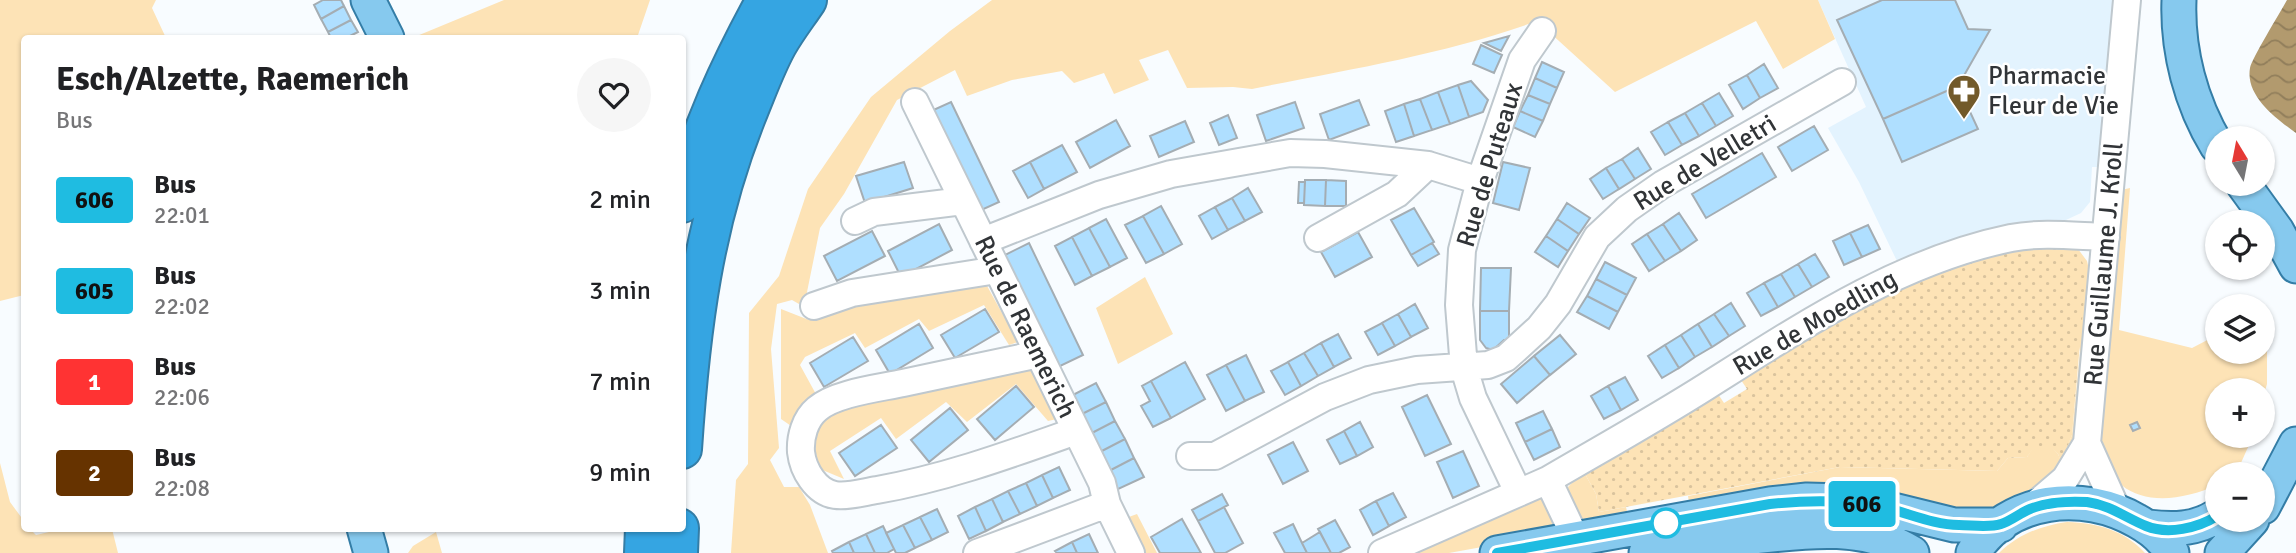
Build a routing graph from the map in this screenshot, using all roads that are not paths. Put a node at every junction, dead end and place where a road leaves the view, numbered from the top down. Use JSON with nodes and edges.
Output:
{"nodes":[{"id":1,"x":368,"y":0,"type":"edge"},
{"id":2,"x":766,"y":0,"type":"edge"},
{"id":3,"x":807,"y":0,"type":"edge"},
{"id":4,"x":2127,"y":0,"type":"edge"},
{"id":5,"x":2179,"y":0,"type":"edge"},
{"id":6,"x":1542,"y":31,"type":"dead end"},
{"id":7,"x":385,"y":34,"type":"edge"},
{"id":8,"x":1843,"y":82,"type":"dead end"},
{"id":9,"x":915,"y":102,"type":"dead end"},
{"id":10,"x":2205,"y":126,"type":"edge"},
{"id":11,"x":1428,"y":165,"type":"junction"},
{"id":12,"x":1480,"y":181,"type":"junction"},
{"id":13,"x":686,"y":190,"type":"edge"},
{"id":14,"x":2252,"y":196,"type":"edge"},
{"id":15,"x":963,"y":201,"type":"junction"},
{"id":16,"x":855,"y":220,"type":"dead end"},
{"id":17,"x":2106,"y":237,"type":"junction"},
{"id":18,"x":1318,"y":238,"type":"dead end"},
{"id":19,"x":983,"y":241,"type":"junction"},
{"id":20,"x":2296,"y":266,"type":"edge"},
{"id":21,"x":997,"y":270,"type":"junction"},
{"id":22,"x":814,"y":306,"type":"dead end"},
{"id":23,"x":1039,"y":354,"type":"junction"},
{"id":24,"x":1464,"y":368,"type":"junction"},
{"id":25,"x":686,"y":393,"type":"edge"},
{"id":26,"x":1076,"y":431,"type":"junction"},
{"id":27,"x":2087,"y":443,"type":"junction"},
{"id":28,"x":1190,"y":456,"type":"dead end"},
{"id":29,"x":2282,"y":462,"type":"edge"},
{"id":30,"x":2275,"y":479,"type":"edge"},
{"id":31,"x":1548,"y":480,"type":"junction"},
{"id":32,"x":1518,"y":492,"type":"junction"},
{"id":33,"x":1107,"y":504,"type":"junction"},
{"id":34,"x":2031,"y":508,"type":"junction"},
{"id":35,"x":2117,"y":510,"type":"junction"},
{"id":36,"x":2205,"y":523,"type":"edge"},
{"id":37,"x":2001,"y":524,"type":"junction"},
{"id":38,"x":2148,"y":527,"type":"junction"},
{"id":39,"x":365,"y":532,"type":"edge"},
{"id":40,"x":645,"y":532,"type":"edge"},
{"id":41,"x":679,"y":532,"type":"edge"},
{"id":42,"x":2241,"y":532,"type":"edge"},
{"id":43,"x":1576,"y":539,"type":"junction"},
{"id":44,"x":372,"y":553,"type":"edge"},
{"id":45,"x":644,"y":553,"type":"edge"},
{"id":46,"x":678,"y":553,"type":"edge"},
{"id":47,"x":977,"y":553,"type":"edge"},
{"id":48,"x":1131,"y":553,"type":"edge"},
{"id":49,"x":1382,"y":553,"type":"edge"},
{"id":50,"x":1497,"y":553,"type":"edge"},
{"id":51,"x":1646,"y":553,"type":"edge"},
{"id":52,"x":1912,"y":553,"type":"edge"},
{"id":53,"x":1973,"y":553,"type":"edge"},
{"id":54,"x":2172,"y":553,"type":"edge"},
{"id":55,"x":2222,"y":553,"type":"edge"}],
"edges":[{"from":1,"to":7,"type":"main road"},
{"from":2,"to":13,"type":"highway"},
{"from":3,"to":25,"type":"highway"},
{"from":4,"to":17,"type":"street","name":"Rue Guillaume J. Kroll"},
{"from":5,"to":10,"type":"main road"},
{"from":6,"to":12,"type":"street","name":"Rue de Puteaux"},
{"from":8,"to":24,"type":"street","name":"Rue de Velletri"},
{"from":9,"to":15,"type":"street","name":"Rue de Raemerich"},
{"from":11,"to":12,"type":"street"},
{"from":11,"to":18,"type":"street"},
{"from":11,"to":19,"type":"street"},
{"from":12,"to":24,"type":"street","name":"Rue de Puteaux"},
{"from":14,"to":20,"type":"main road"},
{"from":15,"to":16,"type":"street"},
{"from":15,"to":19,"type":"street","name":"Rue de Raemerich"},
{"from":17,"to":27,"type":"street","name":"Rue Guillaume J. Kroll"},
{"from":17,"to":31,"type":"street","name":"Rue de Moedling"},
{"from":19,"to":21,"type":"street","name":"Rue de Raemerich"},
{"from":21,"to":22,"type":"street"},
{"from":21,"to":23,"type":"street","name":"Rue de Raemerich"},
{"from":23,"to":26,"type":"street","name":"Rue de Raemerich"},
{"from":23,"to":26,"type":"street"},
{"from":24,"to":28,"type":"street","name":"Rue de Velletri"},
{"from":24,"to":32,"type":"street","name":"Rue de Puteaux"},
{"from":26,"to":33,"type":"street","name":"Rue de Raemerich"},
{"from":27,"to":34,"type":"street","name":"Rue Guillaume J. Kroll"},
{"from":27,"to":35,"type":"street","name":"Rue Guillaume J. Kroll"},
{"from":29,"to":30,"type":"main road"},
{"from":31,"to":32,"type":"street"},
{"from":31,"to":43,"type":"street"},
{"from":32,"to":49,"type":"street"},
{"from":33,"to":47,"type":"street"},
{"from":33,"to":48,"type":"street","name":"Rue de Raemerich"},
{"from":34,"to":35,"type":"main road"},
{"from":34,"to":37,"type":"main road"},
{"from":35,"to":38,"type":"main road"},
{"from":36,"to":38,"type":"main road"},
{"from":37,"to":43,"type":"main road"},
{"from":37,"to":53,"type":"main road"},
{"from":38,"to":54,"type":"main road"},
{"from":39,"to":44,"type":"main road"},
{"from":40,"to":45,"type":"highway"},
{"from":41,"to":46,"type":"highway"},
{"from":42,"to":55,"type":"main road"},
{"from":43,"to":50,"type":"main road"},
{"from":51,"to":52,"type":"main road"}]}
